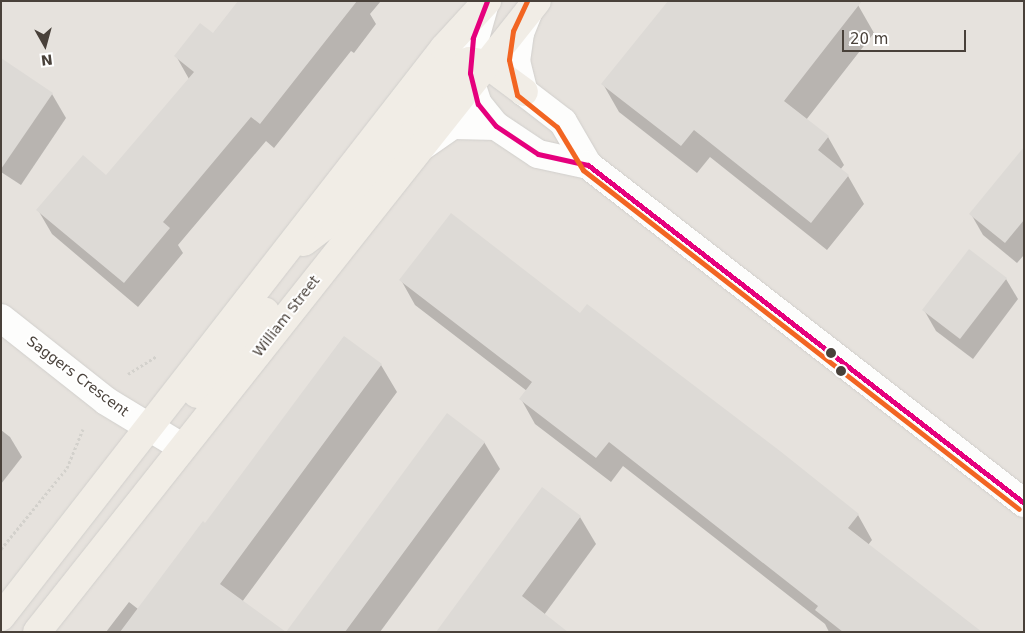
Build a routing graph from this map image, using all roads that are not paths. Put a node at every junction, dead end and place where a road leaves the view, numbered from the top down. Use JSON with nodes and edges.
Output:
{"nodes":[{"id":1,"x":486,"y":2,"type":"edge"},
{"id":2,"x":532,"y":7,"type":"edge"},
{"id":3,"x":476,"y":69,"type":"junction"},
{"id":4,"x":524,"y":92,"type":"junction"},
{"id":5,"x":496,"y":126,"type":"junction"},
{"id":6,"x":417,"y":150,"type":"junction"},
{"id":7,"x":588,"y":165,"type":"junction"},
{"id":8,"x":351,"y":233,"type":"junction"},
{"id":9,"x":272,"y":269,"type":"junction"},
{"id":10,"x":1,"y":318,"type":"edge"},
{"id":11,"x":150,"y":427,"type":"junction"},
{"id":12,"x":182,"y":447,"type":"junction"},
{"id":13,"x":1024,"y":503,"type":"edge"},
{"id":14,"x":1,"y":617,"type":"edge"},
{"id":15,"x":37,"y":632,"type":"edge"}],
"edges":[{"from":1,"to":3,"type":"street"},
{"from":1,"to":9,"type":"main road"},
{"from":2,"to":3,"type":"main road","name":"William Street"},
{"from":2,"to":4,"type":"street"},
{"from":3,"to":4,"type":"main road"},
{"from":3,"to":5,"type":"street"},
{"from":3,"to":6,"type":"main road","name":"William Street"},
{"from":3,"to":9,"type":"main road"},
{"from":4,"to":7,"type":"street"},
{"from":5,"to":6,"type":"street"},
{"from":5,"to":7,"type":"street"},
{"from":6,"to":8,"type":"main road","name":"William Street"},
{"from":7,"to":13,"type":"street"},
{"from":8,"to":11,"type":"main road"},
{"from":8,"to":12,"type":"main road","name":"William Street"},
{"from":9,"to":11,"type":"main road"},
{"from":10,"to":11,"type":"street","name":"Saggers Crescent"},
{"from":11,"to":12,"type":"street","name":"Saggers Crescent"},
{"from":11,"to":14,"type":"main road"},
{"from":12,"to":15,"type":"main road","name":"William Street"}]}
